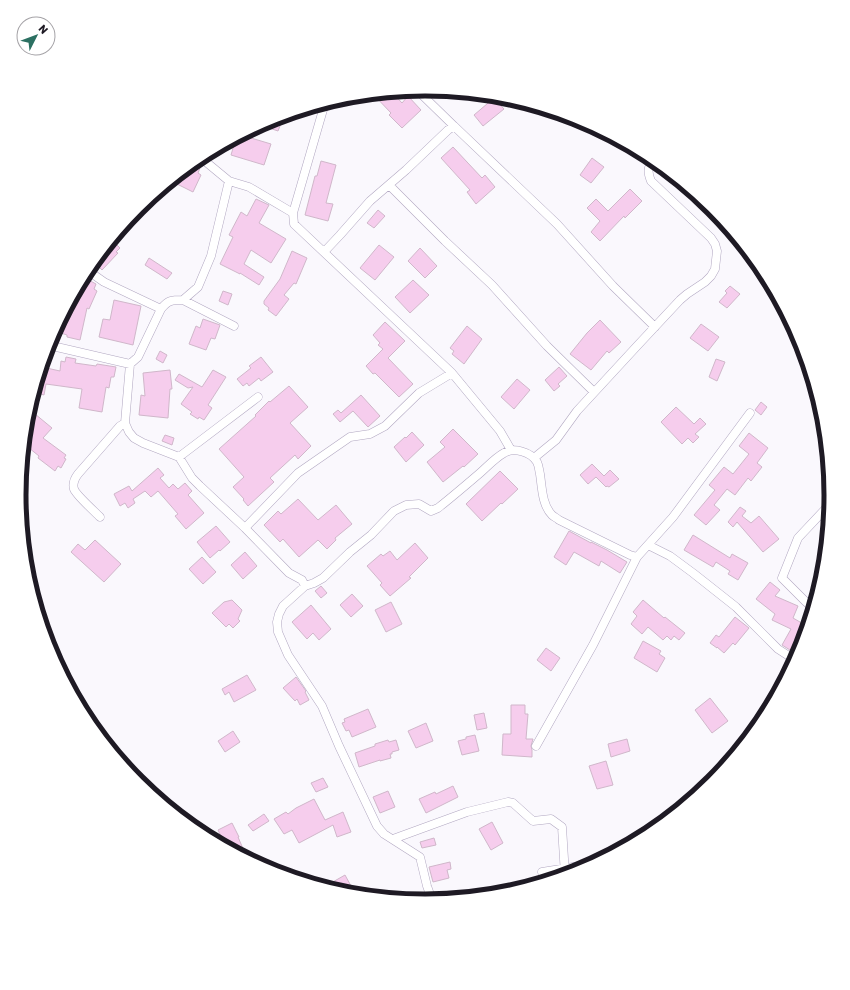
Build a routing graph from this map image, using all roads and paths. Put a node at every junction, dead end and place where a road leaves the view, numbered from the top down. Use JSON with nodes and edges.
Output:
{"nodes":[{"id":1,"x":423,"y":96,"type":"edge"},
{"id":2,"x":323,"y":110,"type":"edge"},
{"id":3,"x":454,"y":126,"type":"junction"},
{"id":4,"x":205,"y":162,"type":"edge"},
{"id":5,"x":650,"y":165,"type":"edge"},
{"id":6,"x":229,"y":181,"type":"junction"},
{"id":7,"x":389,"y":185,"type":"junction"},
{"id":8,"x":293,"y":213,"type":"junction"},
{"id":9,"x":324,"y":252,"type":"junction"},
{"id":10,"x":92,"y":274,"type":"edge"},
{"id":11,"x":183,"y":300,"type":"junction"},
{"id":12,"x":161,"y":309,"type":"junction"},
{"id":13,"x":234,"y":326,"type":"dead end"},
{"id":14,"x":655,"y":327,"type":"junction"},
{"id":15,"x":54,"y":346,"type":"edge"},
{"id":16,"x":130,"y":364,"type":"junction"},
{"id":17,"x":452,"y":372,"type":"junction"},
{"id":18,"x":594,"y":392,"type":"junction"},
{"id":19,"x":258,"y":397,"type":"dead end"},
{"id":20,"x":750,"y":413,"type":"dead end"},
{"id":21,"x":125,"y":423,"type":"junction"},
{"id":22,"x":511,"y":450,"type":"junction"},
{"id":23,"x":179,"y":457,"type":"junction"},
{"id":24,"x":534,"y":458,"type":"junction"},
{"id":25,"x":823,"y":511,"type":"edge"},
{"id":26,"x":100,"y":517,"type":"dead end"},
{"id":27,"x":245,"y":528,"type":"junction"},
{"id":28,"x":648,"y":545,"type":"junction"},
{"id":29,"x":637,"y":557,"type":"junction"},
{"id":30,"x":305,"y":586,"type":"junction"},
{"id":31,"x":808,"y":604,"type":"edge"},
{"id":32,"x":790,"y":657,"type":"edge"},
{"id":33,"x":536,"y":746,"type":"dead end"},
{"id":34,"x":393,"y":839,"type":"junction"},
{"id":35,"x":564,"y":869,"type":"edge"},
{"id":36,"x":542,"y":872,"type":"dead end"},
{"id":37,"x":556,"y":872,"type":"edge"},
{"id":38,"x":430,"y":894,"type":"edge"}],
"edges":[{"from":1,"to":3,"type":"street"},
{"from":2,"to":8,"type":"street"},
{"from":3,"to":7,"type":"street"},
{"from":3,"to":14,"type":"street"},
{"from":4,"to":6,"type":"street"},
{"from":5,"to":14,"type":"street"},
{"from":6,"to":8,"type":"street"},
{"from":6,"to":11,"type":"street"},
{"from":7,"to":9,"type":"street"},
{"from":7,"to":18,"type":"street"},
{"from":8,"to":9,"type":"street"},
{"from":9,"to":17,"type":"street"},
{"from":10,"to":12,"type":"street"},
{"from":11,"to":12,"type":"street"},
{"from":11,"to":13,"type":"street"},
{"from":12,"to":16,"type":"street"},
{"from":14,"to":18,"type":"street"},
{"from":15,"to":16,"type":"street"},
{"from":16,"to":21,"type":"street"},
{"from":17,"to":22,"type":"street"},
{"from":17,"to":27,"type":"street"},
{"from":18,"to":24,"type":"street"},
{"from":19,"to":23,"type":"street"},
{"from":20,"to":28,"type":"street"},
{"from":21,"to":23,"type":"street"},
{"from":21,"to":26,"type":"street"},
{"from":22,"to":24,"type":"street"},
{"from":22,"to":30,"type":"street"},
{"from":23,"to":27,"type":"street"},
{"from":24,"to":29,"type":"street"},
{"from":25,"to":31,"type":"street"},
{"from":27,"to":30,"type":"street"},
{"from":28,"to":29,"type":"street"},
{"from":28,"to":32,"type":"street"},
{"from":29,"to":33,"type":"street"},
{"from":30,"to":34,"type":"street"},
{"from":34,"to":35,"type":"street"},
{"from":34,"to":38,"type":"street"},
{"from":36,"to":37,"type":"street"}]}
